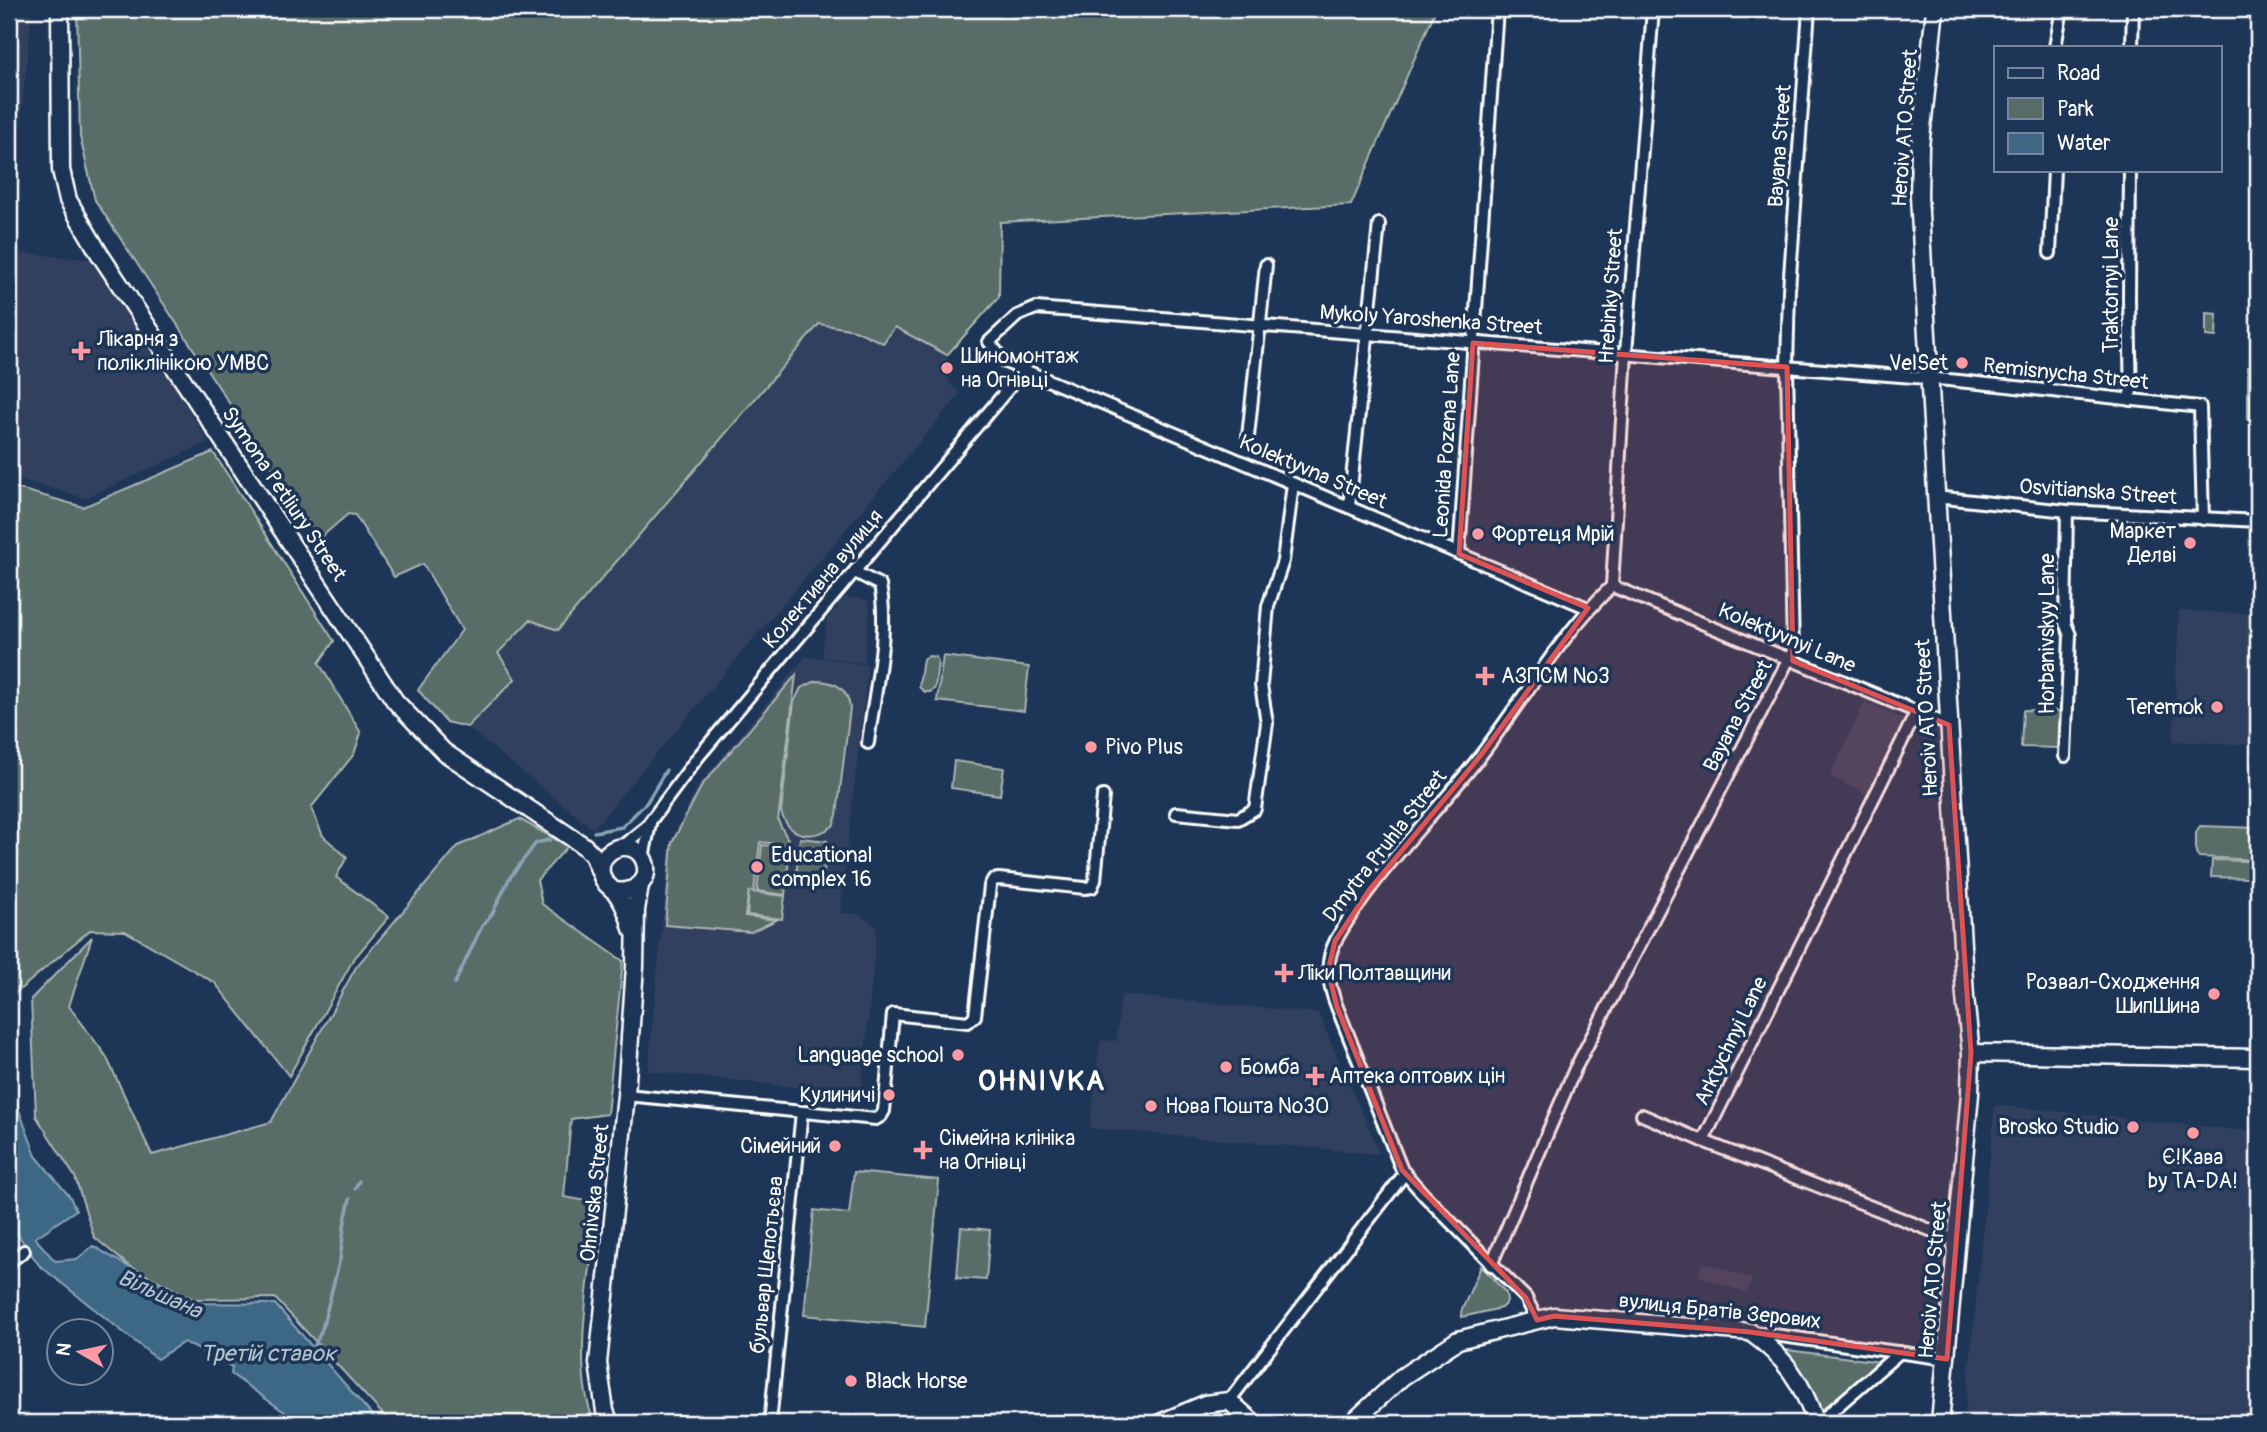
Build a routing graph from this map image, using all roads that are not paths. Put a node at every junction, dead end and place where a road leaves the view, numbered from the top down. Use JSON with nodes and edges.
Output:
{"nodes":[{"id":1,"x":60,"y":9,"type":"edge"},
{"id":2,"x":1497,"y":9,"type":"edge"},
{"id":3,"x":1653,"y":9,"type":"edge"},
{"id":4,"x":1809,"y":9,"type":"edge"},
{"id":5,"x":1936,"y":9,"type":"edge"},
{"id":6,"x":2062,"y":9,"type":"edge"},
{"id":7,"x":2133,"y":9,"type":"edge"},
{"id":8,"x":2055,"y":46,"type":"edge"},
{"id":9,"x":2132,"y":46,"type":"edge"},
{"id":10,"x":2053,"y":172,"type":"edge"},
{"id":11,"x":2130,"y":172,"type":"edge"},
{"id":12,"x":1379,"y":224,"type":"dead end"},
{"id":13,"x":2050,"y":253,"type":"dead end"},
{"id":14,"x":1266,"y":265,"type":"dead end"},
{"id":15,"x":1259,"y":327,"type":"junction"},
{"id":16,"x":1367,"y":336,"type":"junction"},
{"id":17,"x":1473,"y":343,"type":"junction"},
{"id":18,"x":1626,"y":353,"type":"junction"},
{"id":19,"x":1787,"y":367,"type":"junction"},
{"id":20,"x":1024,"y":370,"type":"junction"},
{"id":21,"x":1928,"y":379,"type":"junction"},
{"id":22,"x":2131,"y":400,"type":"junction"},
{"id":23,"x":1248,"y":436,"type":"dead end"},
{"id":24,"x":1293,"y":484,"type":"junction"},
{"id":25,"x":1935,"y":497,"type":"junction"},
{"id":26,"x":1349,"y":508,"type":"junction"},
{"id":27,"x":2067,"y":511,"type":"junction"},
{"id":28,"x":2203,"y":519,"type":"junction"},
{"id":29,"x":2258,"y":521,"type":"edge"},
{"id":30,"x":1459,"y":554,"type":"junction"},
{"id":31,"x":855,"y":572,"type":"junction"},
{"id":32,"x":1612,"y":586,"type":"junction"},
{"id":33,"x":1588,"y":608,"type":"junction"},
{"id":34,"x":1790,"y":659,"type":"junction"},
{"id":35,"x":1916,"y":713,"type":"junction"},
{"id":36,"x":1949,"y":725,"type":"junction"},
{"id":37,"x":868,"y":743,"type":"dead end"},
{"id":38,"x":2065,"y":756,"type":"dead end"},
{"id":39,"x":1104,"y":796,"type":"dead end"},
{"id":40,"x":1175,"y":813,"type":"dead end"},
{"id":41,"x":654,"y":815,"type":"junction"},
{"id":42,"x":584,"y":846,"type":"junction"},
{"id":43,"x":617,"y":848,"type":"junction"},
{"id":44,"x":643,"y":859,"type":"junction"},
{"id":45,"x":600,"y":872,"type":"junction"},
{"id":46,"x":640,"y":886,"type":"junction"},
{"id":47,"x":615,"y":891,"type":"junction"},
{"id":48,"x":635,"y":966,"type":"junction"},
{"id":49,"x":1971,"y":1053,"type":"junction"},
{"id":50,"x":2258,"y":1058,"type":"edge"},
{"id":51,"x":626,"y":1095,"type":"junction"},
{"id":52,"x":802,"y":1112,"type":"junction"},
{"id":53,"x":1642,"y":1115,"type":"dead end"},
{"id":54,"x":1703,"y":1141,"type":"junction"},
{"id":55,"x":1405,"y":1174,"type":"junction"},
{"id":56,"x":1958,"y":1241,"type":"junction"},
{"id":57,"x":24,"y":1251,"type":"dead end"},
{"id":58,"x":9,"y":1262,"type":"edge"},
{"id":59,"x":1491,"y":1265,"type":"junction"},
{"id":60,"x":1537,"y":1320,"type":"junction"},
{"id":61,"x":1750,"y":1332,"type":"junction"},
{"id":62,"x":1899,"y":1352,"type":"junction"},
{"id":63,"x":1947,"y":1359,"type":"junction"},
{"id":64,"x":1229,"y":1401,"type":"junction"},
{"id":65,"x":610,"y":1423,"type":"edge"},
{"id":66,"x":770,"y":1423,"type":"edge"},
{"id":67,"x":1160,"y":1423,"type":"edge"},
{"id":68,"x":1254,"y":1423,"type":"edge"},
{"id":69,"x":1352,"y":1423,"type":"edge"},
{"id":70,"x":1817,"y":1423,"type":"edge"},
{"id":71,"x":1940,"y":1423,"type":"edge"}],
"edges":[{"from":1,"to":42,"type":"street","name":"Symona Petliury Street"},
{"from":2,"to":17,"type":"street","name":"Leonida Pozena Lane"},
{"from":3,"to":18,"type":"street","name":"Hrebinky Street"},
{"from":4,"to":19,"type":"street","name":"Bayana Street"},
{"from":5,"to":21,"type":"street","name":"Heroiv ATO Street"},
{"from":6,"to":8,"type":"street"},
{"from":7,"to":9,"type":"street"},
{"from":10,"to":13,"type":"street"},
{"from":11,"to":22,"type":"street","name":"Traktornyi Lane"},
{"from":12,"to":16,"type":"street"},
{"from":14,"to":15,"type":"street"},
{"from":15,"to":16,"type":"street","name":"Mykoly Yaroshenka Street"},
{"from":15,"to":20,"type":"street","name":"Mykoly Yaroshenka Street"},
{"from":15,"to":23,"type":"street"},
{"from":16,"to":17,"type":"street","name":"Mykoly Yaroshenka Street"},
{"from":16,"to":26,"type":"street"},
{"from":17,"to":18,"type":"street","name":"Mykoly Yaroshenka Street"},
{"from":17,"to":30,"type":"street","name":"Leonida Pozena Lane"},
{"from":18,"to":19,"type":"street","name":"Mykoly Yaroshenka Street"},
{"from":18,"to":32,"type":"street","name":"Hrebinky Street"},
{"from":19,"to":21,"type":"street","name":"Mykoly Yaroshenka Street"},
{"from":19,"to":34,"type":"street","name":"Bayana Street"},
{"from":20,"to":24,"type":"street","name":"Kolektyvna Street"},
{"from":20,"to":31,"type":"street","name":"Колективна вулиця"},
{"from":21,"to":22,"type":"street","name":"Remisnycha Street"},
{"from":21,"to":25,"type":"street","name":"Heroiv ATO Street"},
{"from":22,"to":28,"type":"street","name":"Remisnycha Street"},
{"from":24,"to":26,"type":"street","name":"Kolektyvna Street"},
{"from":24,"to":40,"type":"street"},
{"from":25,"to":27,"type":"street","name":"Osvitianska Street"},
{"from":25,"to":36,"type":"street","name":"Heroiv ATO Street"},
{"from":26,"to":30,"type":"street","name":"Kolektyvna Street"},
{"from":27,"to":28,"type":"street","name":"Osvitianska Street"},
{"from":27,"to":38,"type":"street","name":"Horbanivskyy Lane"},
{"from":28,"to":29,"type":"street","name":"Osvitianska Street"},
{"from":30,"to":33,"type":"street","name":"Kolektyvna Street"},
{"from":31,"to":37,"type":"street"},
{"from":31,"to":41,"type":"street","name":"Колективна вулиця"},
{"from":32,"to":33,"type":"street","name":"Dmytra Pruhla Street"},
{"from":32,"to":34,"type":"street","name":"Kolektyvnyi Lane"},
{"from":33,"to":55,"type":"street","name":"Dmytra Pruhla Street"},
{"from":34,"to":35,"type":"street","name":"Kolektyvnyi Lane"},
{"from":34,"to":59,"type":"street","name":"Bayana Street"},
{"from":35,"to":36,"type":"street","name":"Kolektyvnyi Lane"},
{"from":35,"to":54,"type":"street","name":"Arktychnyi Lane"},
{"from":36,"to":49,"type":"street","name":"Heroiv ATO Street"},
{"from":39,"to":52,"type":"street"},
{"from":41,"to":43,"type":"street","name":"Колективна вулиця"},
{"from":41,"to":44,"type":"street","name":"Колективна вулиця"},
{"from":42,"to":43,"type":"street","name":"Symona Petliury Street"},
{"from":42,"to":45,"type":"street","name":"Symona Petliury Street"},
{"from":43,"to":44,"type":"street"},
{"from":43,"to":45,"type":"street"},
{"from":44,"to":46,"type":"street","name":"Ohnivska Street"},
{"from":45,"to":47,"type":"street","name":"Ohnivska Street"},
{"from":46,"to":47,"type":"street"},
{"from":46,"to":48,"type":"street","name":"Ohnivska Street"},
{"from":47,"to":48,"type":"street","name":"Ohnivska Street"},
{"from":48,"to":51,"type":"street","name":"Ohnivska Street"},
{"from":49,"to":50,"type":"street"},
{"from":49,"to":56,"type":"street","name":"Heroiv ATO Street"},
{"from":51,"to":52,"type":"street"},
{"from":51,"to":65,"type":"street","name":"Ohnivska Street"},
{"from":52,"to":66,"type":"street","name":"бульвар Щепотьєва"},
{"from":53,"to":54,"type":"street"},
{"from":54,"to":56,"type":"street"},
{"from":55,"to":59,"type":"street","name":"Dmytra Pruhla Street"},
{"from":55,"to":64,"type":"street"},
{"from":56,"to":63,"type":"street","name":"Heroiv ATO Street"},
{"from":57,"to":58,"type":"street"},
{"from":59,"to":60,"type":"street","name":"Dmytra Pruhla Street"},
{"from":60,"to":61,"type":"street","name":"вулиця Братів Зерових"},
{"from":60,"to":69,"type":"street","name":"вулиця Братів Зерових"},
{"from":61,"to":62,"type":"street","name":"вулиця Братів Зерових"},
{"from":61,"to":70,"type":"street"},
{"from":62,"to":63,"type":"street","name":"вулиця Братів Зерових"},
{"from":62,"to":70,"type":"street"},
{"from":63,"to":71,"type":"street","name":"Heroiv ATO Street"},
{"from":64,"to":67,"type":"street"},
{"from":64,"to":68,"type":"street"}]}
